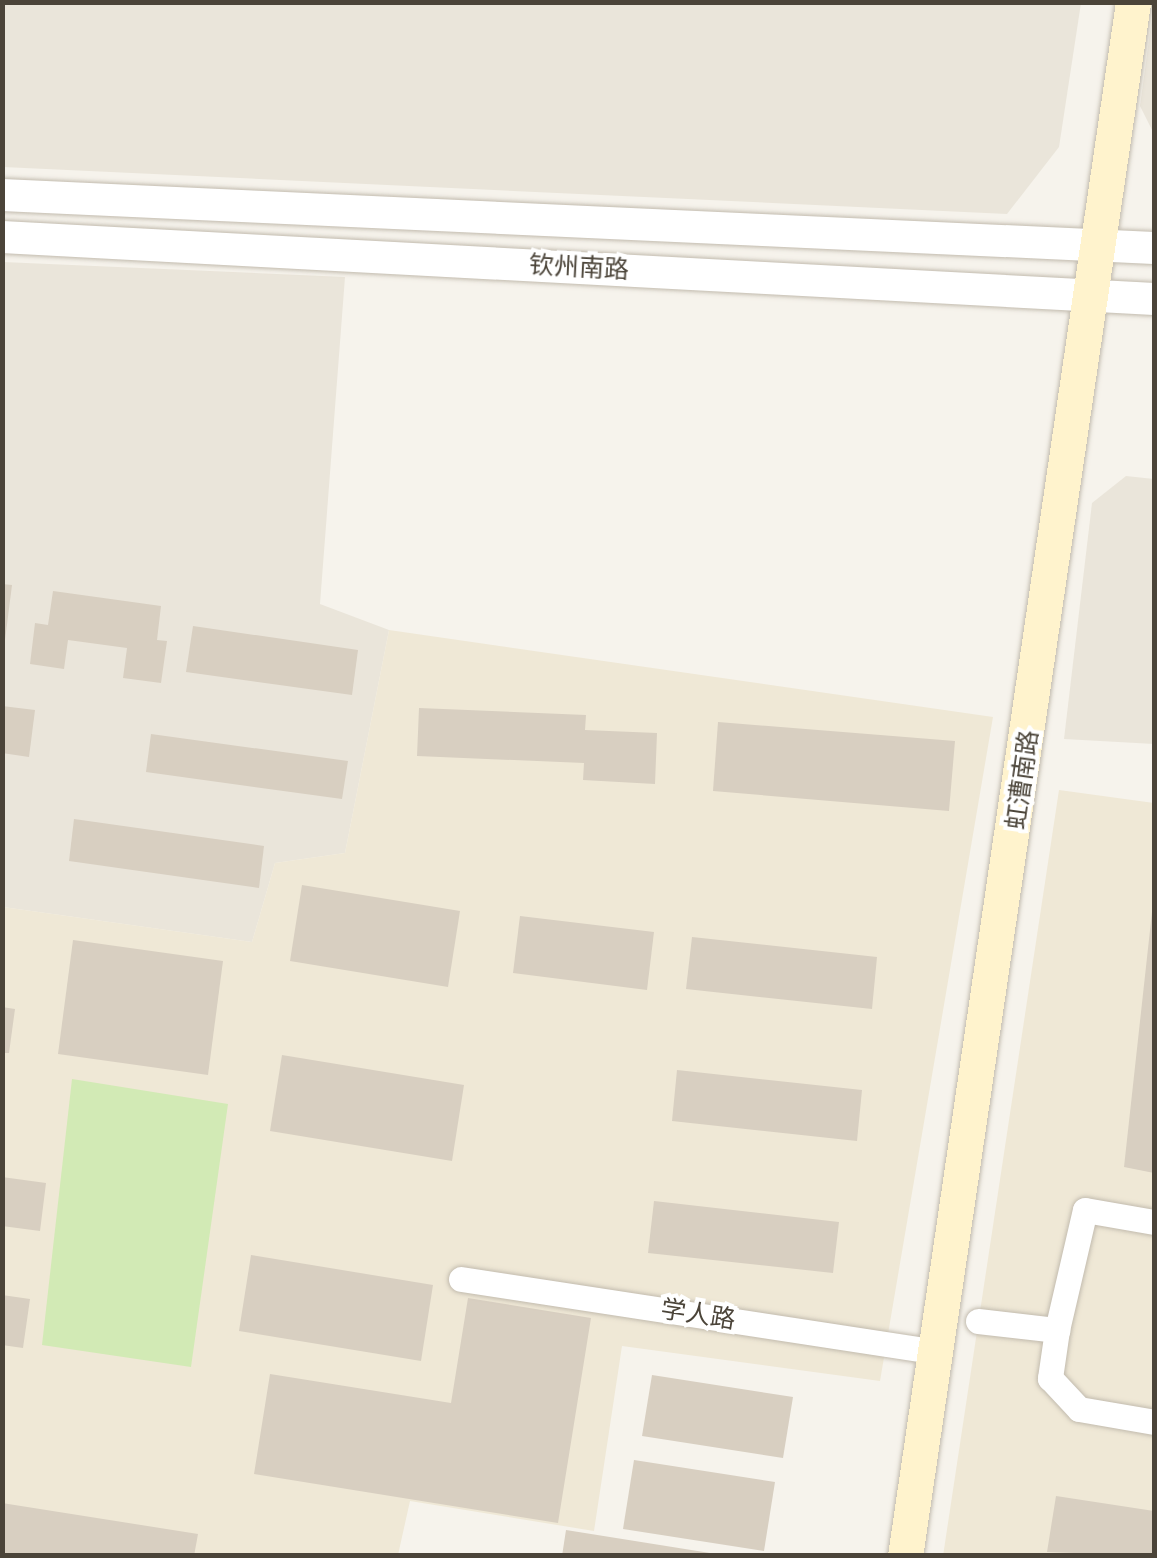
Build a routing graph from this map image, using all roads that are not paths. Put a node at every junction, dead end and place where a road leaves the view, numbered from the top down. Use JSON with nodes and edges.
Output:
{"nodes":[{"id":1,"x":1133,"y":2,"type":"edge"},
{"id":2,"x":2,"y":195,"type":"edge"},
{"id":3,"x":2,"y":237,"type":"edge"},
{"id":4,"x":1100,"y":246,"type":"junction"},
{"id":5,"x":1154,"y":248,"type":"edge"},
{"id":6,"x":1094,"y":295,"type":"junction"},
{"id":7,"x":1154,"y":299,"type":"edge"},
{"id":8,"x":1154,"y":1222,"type":"edge"},
{"id":9,"x":460,"y":1279,"type":"dead end"},
{"id":10,"x":978,"y":1320,"type":"dead end"},
{"id":11,"x":1057,"y":1330,"type":"junction"},
{"id":12,"x":936,"y":1352,"type":"junction"},
{"id":13,"x":1154,"y":1422,"type":"edge"},
{"id":14,"x":905,"y":1556,"type":"edge"}],
"edges":[{"from":1,"to":4,"type":"main road","name":"虹漕南路"},
{"from":2,"to":4,"type":"street","name":"钦州南路"},
{"from":3,"to":6,"type":"street","name":"钦州南路"},
{"from":4,"to":5,"type":"street","name":"钦州南路"},
{"from":4,"to":6,"type":"main road","name":"虹漕南路"},
{"from":6,"to":7,"type":"street","name":"钦州南路"},
{"from":6,"to":12,"type":"main road","name":"虹漕南路"},
{"from":8,"to":11,"type":"street"},
{"from":9,"to":12,"type":"street","name":"学人路"},
{"from":10,"to":11,"type":"street"},
{"from":11,"to":13,"type":"street"},
{"from":12,"to":14,"type":"main road","name":"虹漕南路"}]}
